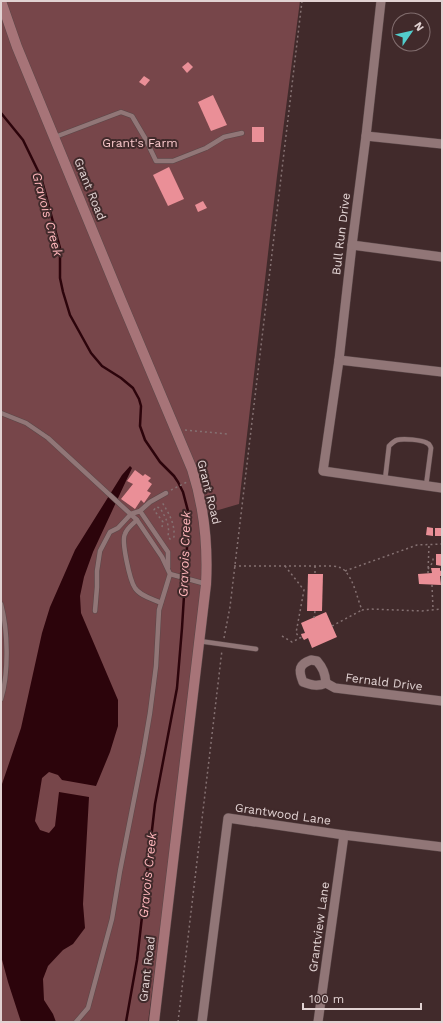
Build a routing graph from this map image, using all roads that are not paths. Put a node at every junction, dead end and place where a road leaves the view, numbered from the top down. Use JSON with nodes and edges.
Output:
{"nodes":[{"id":1,"x":2,"y":1,"type":"edge"},
{"id":2,"x":381,"y":1,"type":"edge"},
{"id":3,"x":242,"y":133,"type":"dead end"},
{"id":4,"x":366,"y":136,"type":"junction"},
{"id":5,"x":54,"y":137,"type":"junction"},
{"id":6,"x":442,"y":144,"type":"edge"},
{"id":7,"x":352,"y":245,"type":"junction"},
{"id":8,"x":442,"y":257,"type":"edge"},
{"id":9,"x":338,"y":360,"type":"junction"},
{"id":10,"x":442,"y":372,"type":"edge"},
{"id":11,"x":1,"y":413,"type":"edge"},
{"id":12,"x":385,"y":480,"type":"junction"},
{"id":13,"x":426,"y":486,"type":"junction"},
{"id":14,"x":442,"y":488,"type":"edge"},
{"id":15,"x":166,"y":493,"type":"road end"},
{"id":16,"x":140,"y":511,"type":"junction"},
{"id":17,"x":131,"y":514,"type":"junction"},
{"id":18,"x":137,"y":520,"type":"junction"},
{"id":19,"x":169,"y":572,"type":"junction"},
{"id":20,"x":206,"y":584,"type":"junction"},
{"id":21,"x":161,"y":603,"type":"junction"},
{"id":22,"x":1,"y":604,"type":"edge"},
{"id":23,"x":95,"y":610,"type":"dead end"},
{"id":24,"x":3,"y":624,"type":"edge"},
{"id":25,"x":199,"y":641,"type":"junction"},
{"id":26,"x":256,"y":649,"type":"dead end"},
{"id":27,"x":326,"y":683,"type":"dead end"},
{"id":28,"x":1,"y":699,"type":"edge"},
{"id":29,"x":442,"y":701,"type":"edge"},
{"id":30,"x":344,"y":835,"type":"junction"},
{"id":31,"x":442,"y":847,"type":"edge"},
{"id":32,"x":76,"y":1022,"type":"edge"},
{"id":33,"x":154,"y":1022,"type":"edge"},
{"id":34,"x":202,"y":1022,"type":"edge"},
{"id":35,"x":318,"y":1022,"type":"edge"}],
"edges":[{"from":1,"to":5,"type":"street","name":"Grant Road"},
{"from":2,"to":4,"type":"street","name":"Bull Run Drive"},
{"from":3,"to":5,"type":"lane"},
{"from":4,"to":6,"type":"street"},
{"from":4,"to":7,"type":"street","name":"Bull Run Drive"},
{"from":5,"to":20,"type":"street","name":"Grant Road"},
{"from":7,"to":8,"type":"street"},
{"from":7,"to":9,"type":"street","name":"Bull Run Drive"},
{"from":9,"to":10,"type":"street"},
{"from":9,"to":12,"type":"street","name":"Bull Run Drive"},
{"from":11,"to":17,"type":"lane"},
{"from":12,"to":13,"type":"street"},
{"from":12,"to":13,"type":"lane"},
{"from":13,"to":14,"type":"street"},
{"from":15,"to":16,"type":"lane"},
{"from":16,"to":17,"type":"lane"},
{"from":16,"to":19,"type":"lane"},
{"from":17,"to":18,"type":"lane"},
{"from":17,"to":23,"type":"lane"},
{"from":18,"to":19,"type":"lane"},
{"from":18,"to":21,"type":"lane"},
{"from":19,"to":20,"type":"lane"},
{"from":19,"to":21,"type":"lane"},
{"from":20,"to":25,"type":"street","name":"Grant Road"},
{"from":21,"to":32,"type":"lane"},
{"from":22,"to":24,"type":"lane"},
{"from":24,"to":28,"type":"lane"},
{"from":25,"to":26,"type":"lane"},
{"from":25,"to":33,"type":"street","name":"Grant Road"},
{"from":27,"to":29,"type":"street","name":"Fernald Drive"},
{"from":30,"to":31,"type":"street","name":"Grantwood Lane"},
{"from":30,"to":34,"type":"street","name":"Grantwood Lane"},
{"from":30,"to":35,"type":"street","name":"Grantview Lane"}]}
